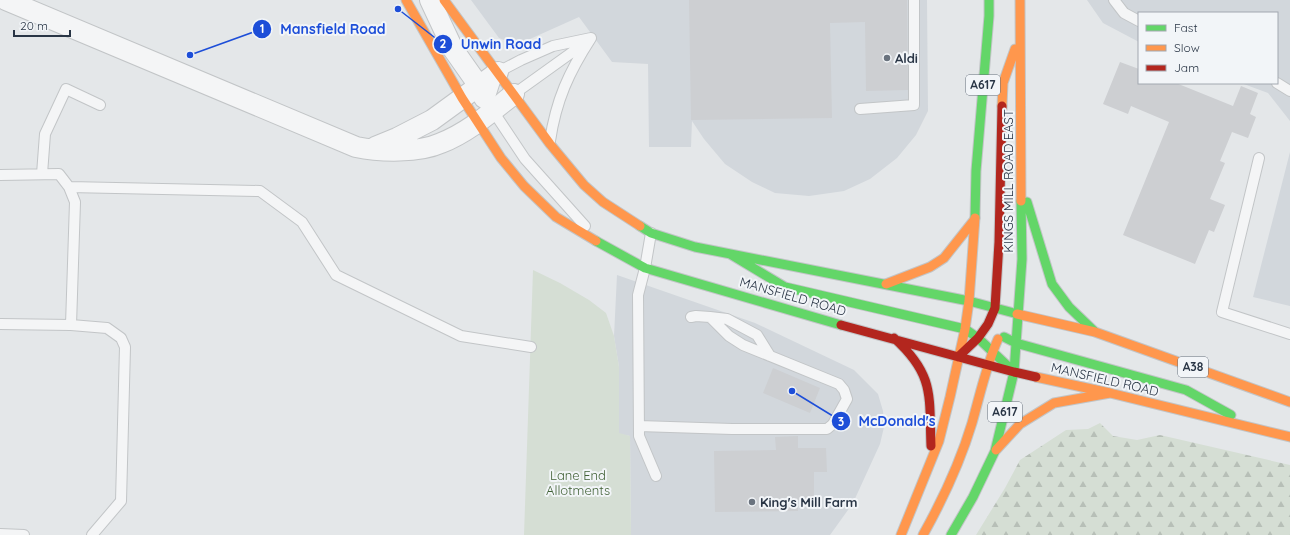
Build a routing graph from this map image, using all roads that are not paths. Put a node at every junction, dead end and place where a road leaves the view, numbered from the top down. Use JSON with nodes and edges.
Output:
{"nodes":[{"id":1,"x":6,"y":0,"type":"edge"},
{"id":2,"x":406,"y":0,"type":"edge"},
{"id":3,"x":430,"y":0,"type":"edge"},
{"id":4,"x":444,"y":0,"type":"edge"},
{"id":5,"x":914,"y":0,"type":"edge"},
{"id":6,"x":986,"y":0,"type":"edge"},
{"id":7,"x":989,"y":0,"type":"edge"},
{"id":8,"x":1020,"y":0,"type":"edge"},
{"id":9,"x":1114,"y":0,"type":"edge"},
{"id":10,"x":989,"y":16,"type":"junction"},
{"id":11,"x":1138,"y":20,"type":"edge"},
{"id":12,"x":1021,"y":29,"type":"junction"},
{"id":13,"x":591,"y":38,"type":"junction"},
{"id":14,"x":498,"y":72,"type":"junction"},
{"id":15,"x":1278,"y":84,"type":"edge"},
{"id":16,"x":479,"y":86,"type":"junction"},
{"id":17,"x":1290,"y":91,"type":"edge"},
{"id":18,"x":514,"y":94,"type":"junction"},
{"id":19,"x":462,"y":98,"type":"junction"},
{"id":20,"x":100,"y":105,"type":"dead end"},
{"id":21,"x":860,"y":109,"type":"dead end"},
{"id":22,"x":486,"y":117,"type":"junction"},
{"id":23,"x":550,"y":144,"type":"junction"},
{"id":24,"x":368,"y":150,"type":"junction"},
{"id":25,"x":1259,"y":158,"type":"dead end"},
{"id":26,"x":42,"y":174,"type":"junction"},
{"id":27,"x":0,"y":175,"type":"edge"},
{"id":28,"x":1020,"y":179,"type":"junction"},
{"id":29,"x":70,"y":187,"type":"junction"},
{"id":30,"x":975,"y":219,"type":"junction"},
{"id":31,"x":650,"y":233,"type":"junction"},
{"id":32,"x":601,"y":244,"type":"junction"},
{"id":33,"x":730,"y":254,"type":"junction"},
{"id":34,"x":645,"y":268,"type":"junction"},
{"id":35,"x":886,"y":284,"type":"junction"},
{"id":36,"x":969,"y":301,"type":"junction"},
{"id":37,"x":995,"y":308,"type":"junction"},
{"id":38,"x":1017,"y":314,"type":"junction"},
{"id":39,"x":692,"y":317,"type":"dead end"},
{"id":40,"x":710,"y":317,"type":"junction"},
{"id":41,"x":983,"y":318,"type":"junction"},
{"id":42,"x":0,"y":324,"type":"edge"},
{"id":43,"x":71,"y":325,"type":"junction"},
{"id":44,"x":965,"y":329,"type":"junction"},
{"id":45,"x":1004,"y":330,"type":"junction"},
{"id":46,"x":1095,"y":332,"type":"junction"},
{"id":47,"x":1290,"y":334,"type":"edge"},
{"id":48,"x":894,"y":338,"type":"junction"},
{"id":49,"x":978,"y":338,"type":"junction"},
{"id":50,"x":1016,"y":343,"type":"junction"},
{"id":51,"x":531,"y":347,"type":"dead end"},
{"id":52,"x":992,"y":351,"type":"junction"},
{"id":53,"x":770,"y":356,"type":"junction"},
{"id":54,"x":958,"y":357,"type":"junction"},
{"id":55,"x":988,"y":365,"type":"junction"},
{"id":56,"x":1014,"y":372,"type":"junction"},
{"id":57,"x":1110,"y":393,"type":"junction"},
{"id":58,"x":1290,"y":402,"type":"edge"},
{"id":59,"x":639,"y":426,"type":"junction"},
{"id":60,"x":1253,"y":428,"type":"junction"},
{"id":61,"x":1290,"y":437,"type":"edge"},
{"id":62,"x":995,"y":451,"type":"junction"},
{"id":63,"x":931,"y":461,"type":"junction"},
{"id":64,"x":656,"y":476,"type":"dead end"},
{"id":65,"x":0,"y":534,"type":"edge"},
{"id":66,"x":24,"y":535,"type":"edge"},
{"id":67,"x":92,"y":535,"type":"edge"},
{"id":68,"x":901,"y":535,"type":"edge"},
{"id":69,"x":923,"y":535,"type":"edge"},
{"id":70,"x":951,"y":535,"type":"edge"}],
"edges":[{"from":1,"to":24,"type":"street"},
{"from":2,"to":19,"type":"main road","name":"MANSFIELD ROAD"},
{"from":3,"to":16,"type":"street"},
{"from":4,"to":14,"type":"main road","name":"MANSFIELD ROAD"},
{"from":5,"to":21,"type":"lane"},
{"from":6,"to":10,"type":"lane"},
{"from":7,"to":10,"type":"main road","name":"KINGS MILL ROAD EAST","number":"A617"},
{"from":8,"to":12,"type":"main road","name":"KINGS MILL ROAD EAST","number":"A617"},
{"from":9,"to":11,"type":"lane"},
{"from":10,"to":30,"type":"main road","name":"KINGS MILL ROAD EAST","number":"A617"},
{"from":12,"to":28,"type":"main road","name":"KINGS MILL ROAD EAST","number":"A617"},
{"from":12,"to":37,"type":"main road"},
{"from":13,"to":14,"type":"lane"},
{"from":13,"to":18,"type":"lane"},
{"from":13,"to":23,"type":"lane"},
{"from":14,"to":16,"type":"street"},
{"from":14,"to":18,"type":"main road","name":"MANSFIELD ROAD"},
{"from":14,"to":22,"type":"lane"},
{"from":15,"to":17,"type":"lane"},
{"from":16,"to":19,"type":"street"},
{"from":16,"to":22,"type":"street"},
{"from":18,"to":22,"type":"street"},
{"from":18,"to":23,"type":"main road","name":"MANSFIELD ROAD"},
{"from":19,"to":22,"type":"main road","name":"MANSFIELD ROAD"},
{"from":19,"to":24,"type":"street"},
{"from":20,"to":26,"type":"lane"},
{"from":22,"to":24,"type":"street"},
{"from":22,"to":32,"type":"lane"},
{"from":22,"to":32,"type":"main road","name":"MANSFIELD ROAD"},
{"from":23,"to":31,"type":"main road","name":"MANSFIELD ROAD"},
{"from":25,"to":47,"type":"lane"},
{"from":26,"to":27,"type":"lane"},
{"from":26,"to":29,"type":"lane"},
{"from":28,"to":38,"type":"main road","name":"KINGS MILL ROAD EAST","number":"A617"},
{"from":28,"to":46,"type":"main road"},
{"from":29,"to":43,"type":"lane"},
{"from":29,"to":51,"type":"lane"},
{"from":30,"to":35,"type":"main road"},
{"from":30,"to":36,"type":"main road","name":"KINGS MILL ROAD EAST","number":"A617"},
{"from":31,"to":33,"type":"main road","name":"MANSFIELD ROAD"},
{"from":31,"to":34,"type":"lane"},
{"from":32,"to":34,"type":"main road","name":"MANSFIELD ROAD"},
{"from":33,"to":35,"type":"main road","name":"MANSFIELD ROAD"},
{"from":33,"to":44,"type":"main road"},
{"from":34,"to":48,"type":"main road","name":"MANSFIELD ROAD"},
{"from":34,"to":59,"type":"lane"},
{"from":35,"to":36,"type":"main road","name":"MANSFIELD ROAD"},
{"from":36,"to":37,"type":"main road","name":"MANSFIELD ROAD"},
{"from":36,"to":41,"type":"main road"},
{"from":36,"to":44,"type":"main road","number":"A617"},
{"from":37,"to":38,"type":"main road","name":"MANSFIELD ROAD"},
{"from":37,"to":41,"type":"main road"},
{"from":38,"to":45,"type":"main road"},
{"from":38,"to":46,"type":"main road","name":"MANSFIELD ROAD","number":"A38"},
{"from":38,"to":50,"type":"main road","number":"A617"},
{"from":39,"to":40,"type":"lane"},
{"from":40,"to":53,"type":"lane"},
{"from":40,"to":53,"type":"lane"},
{"from":41,"to":45,"type":"main road"},
{"from":41,"to":49,"type":"main road"},
{"from":42,"to":43,"type":"lane"},
{"from":43,"to":67,"type":"lane"},
{"from":44,"to":49,"type":"main road"},
{"from":44,"to":54,"type":"main road","number":"A617"},
{"from":45,"to":50,"type":"main road"},
{"from":45,"to":52,"type":"main road"},
{"from":46,"to":58,"type":"main road","name":"MANSFIELD ROAD","number":"A38"},
{"from":48,"to":54,"type":"main road","name":"MANSFIELD ROAD"},
{"from":48,"to":63,"type":"main road"},
{"from":49,"to":52,"type":"main road"},
{"from":49,"to":54,"type":"main road"},
{"from":50,"to":56,"type":"main road","number":"A617"},
{"from":50,"to":60,"type":"main road"},
{"from":52,"to":55,"type":"main road"},
{"from":52,"to":56,"type":"main road"},
{"from":53,"to":59,"type":"lane"},
{"from":54,"to":55,"type":"main road","name":"MANSFIELD ROAD"},
{"from":54,"to":63,"type":"main road","number":"A617"},
{"from":55,"to":56,"type":"main road","name":"MANSFIELD ROAD"},
{"from":55,"to":69,"type":"main road"},
{"from":56,"to":57,"type":"main road","name":"MANSFIELD ROAD"},
{"from":56,"to":62,"type":"main road","number":"A617"},
{"from":57,"to":60,"type":"main road","name":"MANSFIELD ROAD"},
{"from":57,"to":62,"type":"main road"},
{"from":59,"to":64,"type":"lane"},
{"from":60,"to":61,"type":"main road","name":"MANSFIELD ROAD"},
{"from":62,"to":70,"type":"main road"},
{"from":63,"to":68,"type":"main road","number":"A617"},
{"from":65,"to":66,"type":"lane"}]}
